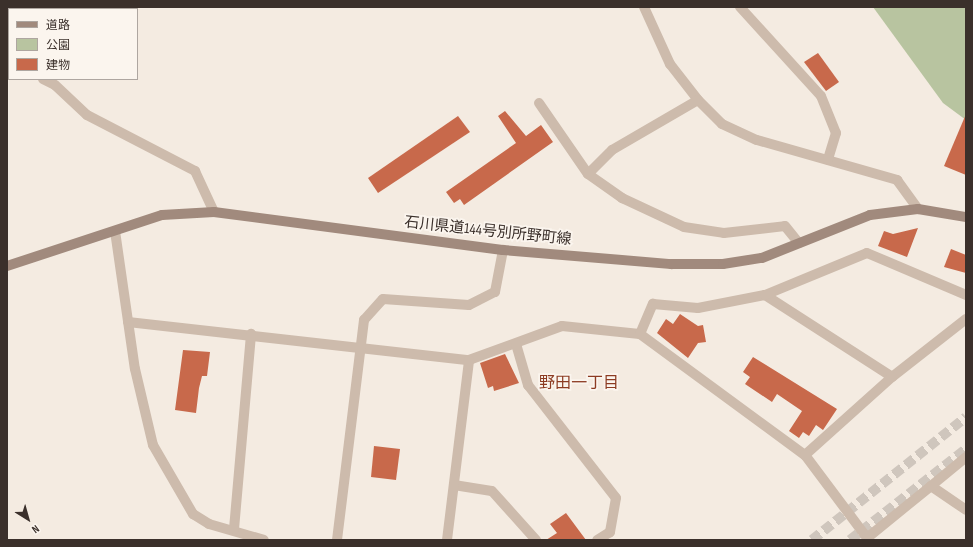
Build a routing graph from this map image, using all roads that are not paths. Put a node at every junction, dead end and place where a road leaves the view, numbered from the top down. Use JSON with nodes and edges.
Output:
{"nodes":[{"id":1,"x":644,"y":7,"type":"edge"},
{"id":2,"x":740,"y":7,"type":"edge"},
{"id":3,"x":44,"y":80,"type":"edge"},
{"id":4,"x":698,"y":100,"type":"junction"},
{"id":5,"x":539,"y":103,"type":"dead end"},
{"id":6,"x":828,"y":160,"type":"junction"},
{"id":7,"x":588,"y":174,"type":"junction"},
{"id":8,"x":918,"y":210,"type":"junction"},
{"id":9,"x":214,"y":212,"type":"junction"},
{"id":10,"x":966,"y":217,"type":"edge"},
{"id":11,"x":115,"y":231,"type":"junction"},
{"id":12,"x":799,"y":243,"type":"junction"},
{"id":13,"x":503,"y":250,"type":"junction"},
{"id":14,"x":7,"y":266,"type":"edge"},
{"id":15,"x":765,"y":295,"type":"junction"},
{"id":16,"x":966,"y":295,"type":"edge"},
{"id":17,"x":966,"y":319,"type":"edge"},
{"id":18,"x":128,"y":322,"type":"junction"},
{"id":19,"x":251,"y":334,"type":"junction"},
{"id":20,"x":640,"y":334,"type":"junction"},
{"id":21,"x":516,"y":344,"type":"junction"},
{"id":22,"x":360,"y":345,"type":"junction"},
{"id":23,"x":469,"y":360,"type":"junction"},
{"id":24,"x":892,"y":377,"type":"junction"},
{"id":25,"x":805,"y":455,"type":"junction"},
{"id":26,"x":966,"y":457,"type":"edge"},
{"id":27,"x":454,"y":485,"type":"junction"},
{"id":28,"x":930,"y":486,"type":"junction"},
{"id":29,"x":966,"y":510,"type":"edge"},
{"id":30,"x":234,"y":530,"type":"junction"},
{"id":31,"x":868,"y":539,"type":"edge"},
{"id":32,"x":264,"y":540,"type":"edge"},
{"id":33,"x":337,"y":540,"type":"edge"},
{"id":34,"x":448,"y":540,"type":"edge"},
{"id":35,"x":536,"y":540,"type":"edge"},
{"id":36,"x":597,"y":540,"type":"edge"}],
"edges":[{"from":1,"to":4,"type":"street"},
{"from":2,"to":6,"type":"street"},
{"from":3,"to":9,"type":"street"},
{"from":4,"to":6,"type":"street"},
{"from":4,"to":7,"type":"street"},
{"from":5,"to":7,"type":"street"},
{"from":6,"to":8,"type":"street"},
{"from":7,"to":12,"type":"street"},
{"from":8,"to":10,"type":"main road","name":"石川県道144号別所野町線"},
{"from":8,"to":12,"type":"main road","name":"石川県道144号別所野町線"},
{"from":9,"to":11,"type":"main road","name":"石川県道144号別所野町線"},
{"from":9,"to":13,"type":"main road","name":"石川県道144号別所野町線"},
{"from":11,"to":14,"type":"main road","name":"石川県道144号別所野町線"},
{"from":11,"to":18,"type":"street"},
{"from":12,"to":13,"type":"main road","name":"石川県道144号別所野町線"},
{"from":13,"to":22,"type":"street"},
{"from":15,"to":16,"type":"street"},
{"from":15,"to":20,"type":"street"},
{"from":15,"to":24,"type":"street"},
{"from":17,"to":24,"type":"street"},
{"from":18,"to":19,"type":"street"},
{"from":18,"to":30,"type":"street"},
{"from":19,"to":22,"type":"street"},
{"from":19,"to":30,"type":"street"},
{"from":20,"to":21,"type":"street"},
{"from":20,"to":25,"type":"street"},
{"from":21,"to":23,"type":"street"},
{"from":21,"to":36,"type":"street"},
{"from":22,"to":23,"type":"street"},
{"from":22,"to":33,"type":"street"},
{"from":23,"to":27,"type":"street"},
{"from":24,"to":25,"type":"street"},
{"from":25,"to":31,"type":"street"},
{"from":26,"to":28,"type":"street"},
{"from":27,"to":34,"type":"street"},
{"from":27,"to":35,"type":"street"},
{"from":28,"to":29,"type":"street"},
{"from":28,"to":31,"type":"street"},
{"from":30,"to":32,"type":"street"}]}
